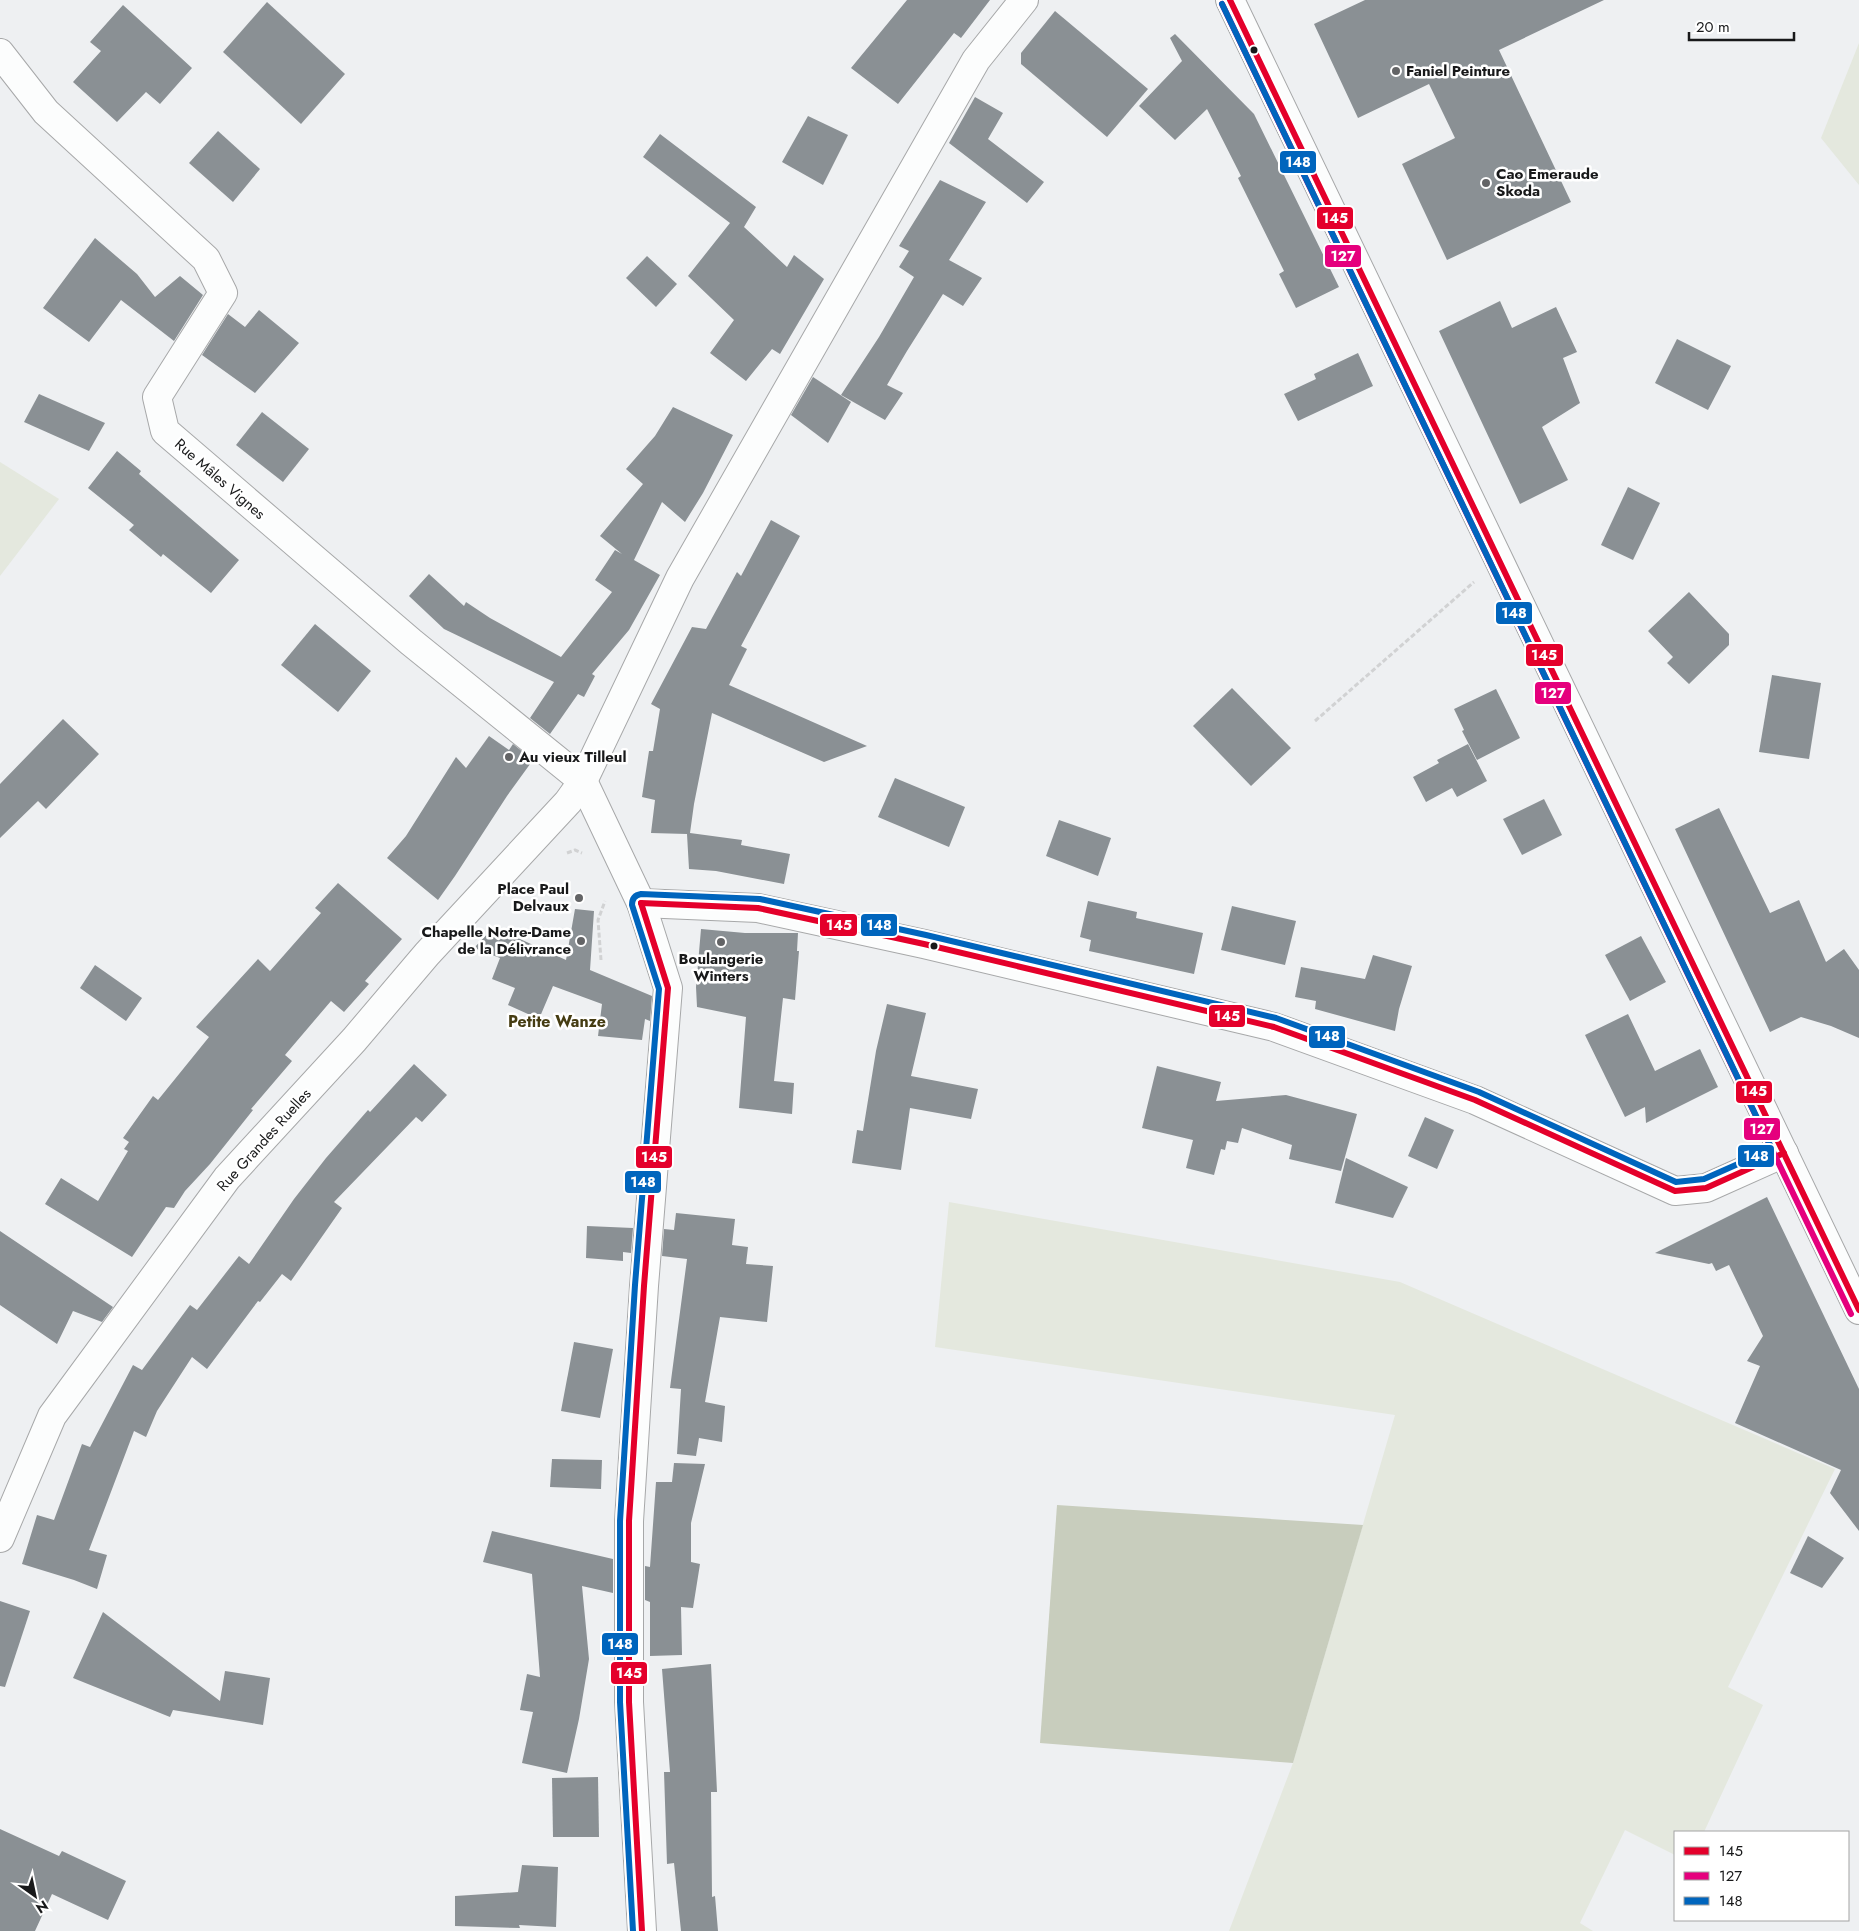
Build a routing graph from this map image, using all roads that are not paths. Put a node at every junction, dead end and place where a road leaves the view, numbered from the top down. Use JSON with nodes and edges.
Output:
{"nodes":[{"id":1,"x":1024,"y":0,"type":"edge"},
{"id":2,"x":1230,"y":0,"type":"edge"},
{"id":3,"x":0,"y":52,"type":"edge"},
{"id":4,"x":583,"y":781,"type":"junction"},
{"id":5,"x":640,"y":903,"type":"junction"},
{"id":6,"x":1784,"y":1153,"type":"junction"},
{"id":7,"x":1859,"y":1310,"type":"edge"},
{"id":8,"x":0,"y":1538,"type":"edge"},
{"id":9,"x":642,"y":1931,"type":"edge"}],
"edges":[{"from":1,"to":4,"type":"street","name":"Rue Grandes Ruelles"},
{"from":2,"to":6,"type":"street"},
{"from":3,"to":4,"type":"street","name":"Rue Mâles Vignes"},
{"from":4,"to":5,"type":"street"},
{"from":4,"to":8,"type":"street","name":"Rue Grandes Ruelles"},
{"from":5,"to":6,"type":"street"},
{"from":5,"to":9,"type":"street"},
{"from":6,"to":7,"type":"street"}]}
